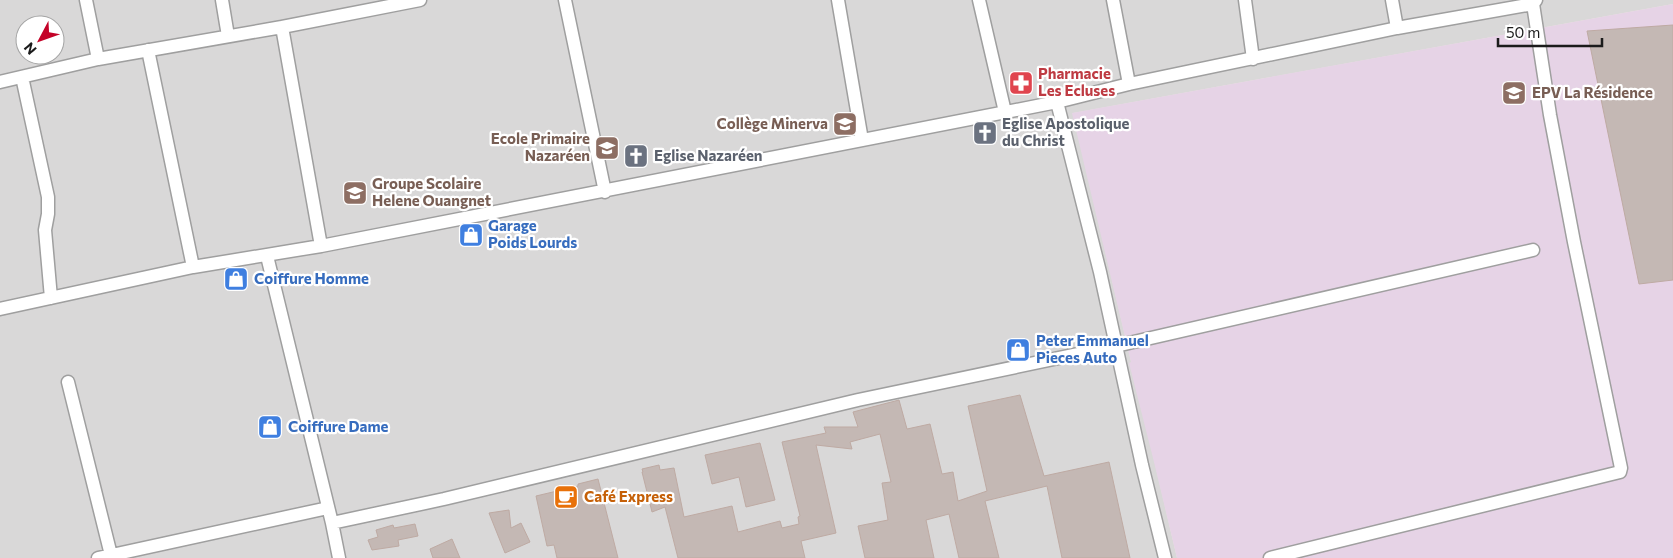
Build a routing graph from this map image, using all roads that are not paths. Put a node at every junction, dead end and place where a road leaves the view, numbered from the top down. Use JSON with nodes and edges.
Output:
{"nodes":[{"id":1,"x":86,"y":0,"type":"edge"},
{"id":2,"x":222,"y":0,"type":"edge"},
{"id":3,"x":420,"y":0,"type":"edge"},
{"id":4,"x":565,"y":0,"type":"edge"},
{"id":5,"x":838,"y":0,"type":"edge"},
{"id":6,"x":979,"y":0,"type":"edge"},
{"id":7,"x":1113,"y":0,"type":"edge"},
{"id":8,"x":1245,"y":0,"type":"edge"},
{"id":9,"x":1392,"y":0,"type":"edge"},
{"id":10,"x":1534,"y":2,"type":"edge"},
{"id":11,"x":282,"y":27,"type":"junction"},
{"id":12,"x":1397,"y":28,"type":"junction"},
{"id":13,"x":228,"y":36,"type":"junction"},
{"id":14,"x":148,"y":50,"type":"junction"},
{"id":15,"x":1253,"y":59,"type":"junction"},
{"id":16,"x":98,"y":60,"type":"junction"},
{"id":17,"x":22,"y":77,"type":"junction"},
{"id":18,"x":0,"y":82,"type":"edge"},
{"id":19,"x":1129,"y":84,"type":"junction"},
{"id":20,"x":1057,"y":102,"type":"junction"},
{"id":21,"x":1005,"y":112,"type":"junction"},
{"id":22,"x":862,"y":140,"type":"junction"},
{"id":23,"x":605,"y":192,"type":"junction"},
{"id":24,"x":321,"y":246,"type":"junction"},
{"id":25,"x":1533,"y":250,"type":"dead end"},
{"id":26,"x":267,"y":256,"type":"junction"},
{"id":27,"x":193,"y":267,"type":"junction"},
{"id":28,"x":51,"y":298,"type":"junction"},
{"id":29,"x":0,"y":309,"type":"edge"},
{"id":30,"x":1116,"y":346,"type":"junction"},
{"id":31,"x":68,"y":382,"type":"dead end"},
{"id":32,"x":328,"y":508,"type":"junction"},
{"id":33,"x":332,"y":523,"type":"junction"},
{"id":34,"x":104,"y":556,"type":"edge"},
{"id":35,"x":339,"y":558,"type":"edge"},
{"id":36,"x":1165,"y":558,"type":"edge"},
{"id":37,"x":1270,"y":558,"type":"edge"}],
"edges":[{"from":1,"to":16,"type":"street"},
{"from":2,"to":13,"type":"street"},
{"from":3,"to":11,"type":"street"},
{"from":4,"to":23,"type":"street"},
{"from":5,"to":22,"type":"street"},
{"from":6,"to":21,"type":"street"},
{"from":7,"to":19,"type":"street"},
{"from":8,"to":15,"type":"street"},
{"from":9,"to":12,"type":"street"},
{"from":10,"to":12,"type":"street"},
{"from":10,"to":37,"type":"street"},
{"from":11,"to":13,"type":"street"},
{"from":11,"to":24,"type":"street"},
{"from":12,"to":15,"type":"street"},
{"from":13,"to":14,"type":"street"},
{"from":14,"to":16,"type":"street"},
{"from":14,"to":27,"type":"street"},
{"from":15,"to":19,"type":"street"},
{"from":16,"to":17,"type":"street"},
{"from":17,"to":18,"type":"street"},
{"from":17,"to":28,"type":"street"},
{"from":19,"to":20,"type":"street"},
{"from":20,"to":21,"type":"street"},
{"from":20,"to":30,"type":"street"},
{"from":21,"to":22,"type":"street"},
{"from":22,"to":23,"type":"street"},
{"from":23,"to":24,"type":"street"},
{"from":24,"to":26,"type":"street"},
{"from":25,"to":30,"type":"street"},
{"from":26,"to":27,"type":"street"},
{"from":26,"to":32,"type":"street"},
{"from":27,"to":28,"type":"street"},
{"from":28,"to":29,"type":"street"},
{"from":30,"to":33,"type":"street"},
{"from":30,"to":36,"type":"street"},
{"from":31,"to":34,"type":"street"},
{"from":32,"to":33,"type":"street"},
{"from":32,"to":34,"type":"street"},
{"from":33,"to":35,"type":"street"}]}
